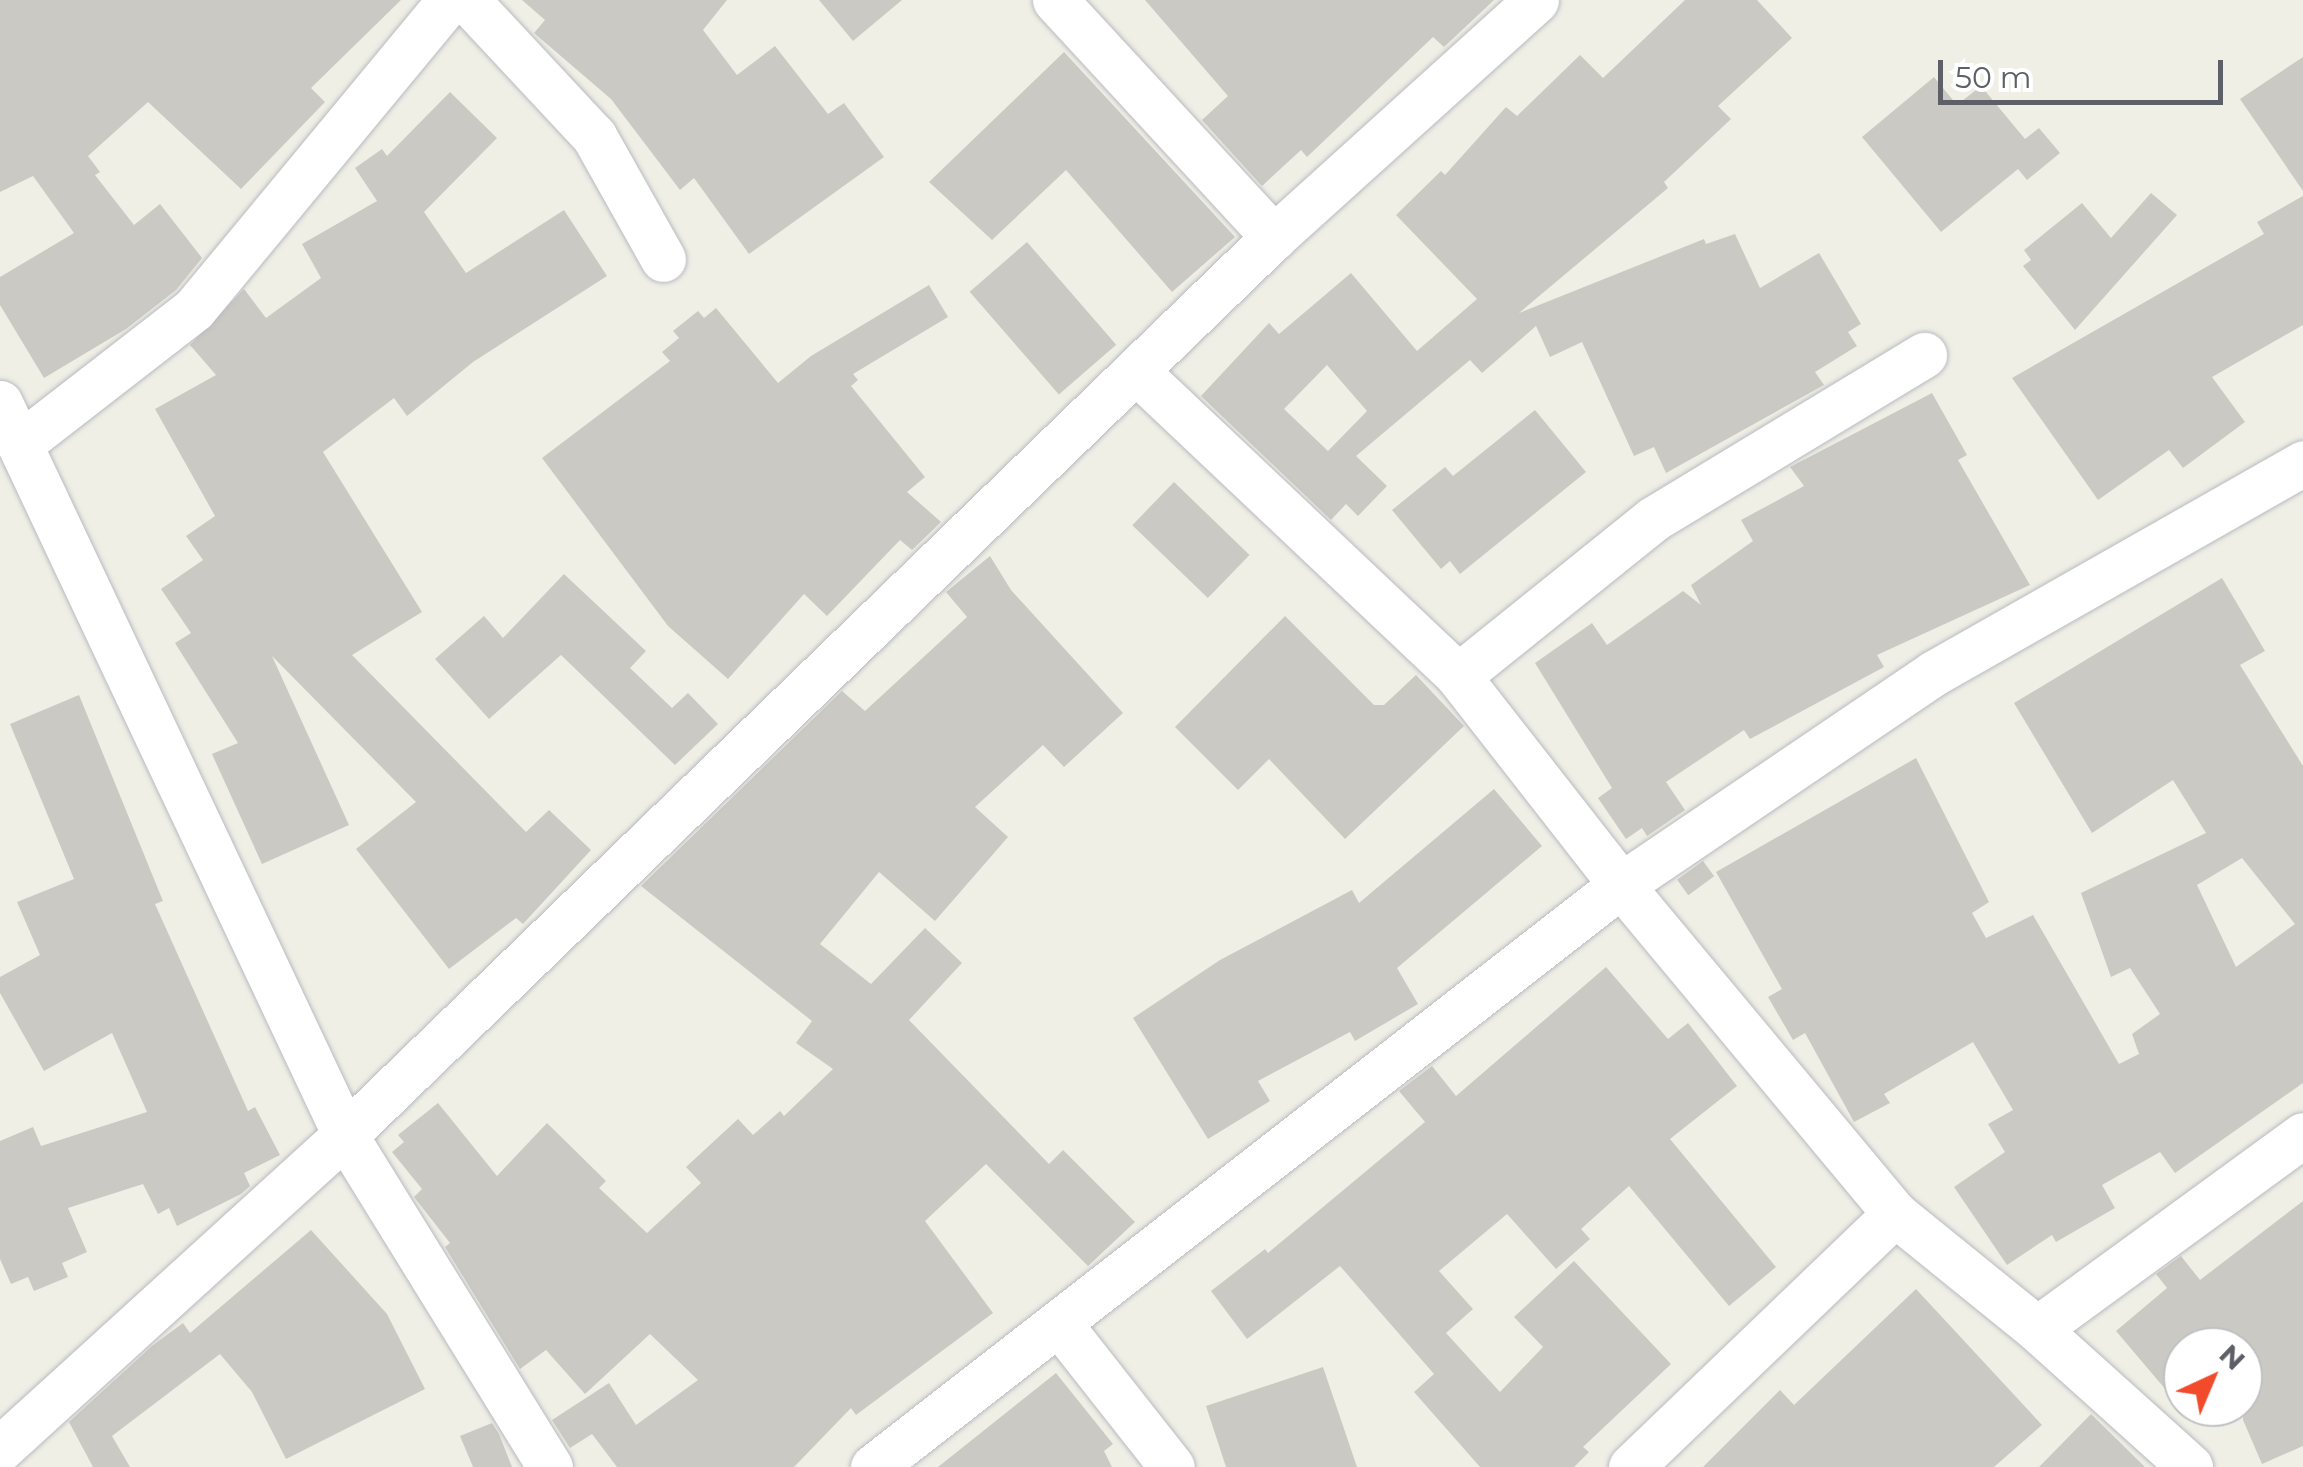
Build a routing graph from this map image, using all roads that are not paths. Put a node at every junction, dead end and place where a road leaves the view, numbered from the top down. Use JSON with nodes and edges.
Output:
{"nodes":[{"id":1,"x":450,"y":0,"type":"edge"},
{"id":2,"x":468,"y":0,"type":"edge"},
{"id":3,"x":1055,"y":0,"type":"edge"},
{"id":4,"x":1536,"y":0,"type":"edge"},
{"id":5,"x":1274,"y":237,"type":"junction"},
{"id":6,"x":663,"y":259,"type":"dead end"},
{"id":7,"x":1924,"y":354,"type":"dead end"},
{"id":8,"x":1136,"y":371,"type":"junction"},
{"id":9,"x":0,"y":403,"type":"edge"},
{"id":10,"x":20,"y":444,"type":"junction"},
{"id":11,"x":2303,"y":462,"type":"edge"},
{"id":12,"x":1458,"y":676,"type":"junction"},
{"id":13,"x":1621,"y":885,"type":"junction"},
{"id":14,"x":346,"y":1135,"type":"junction"},
{"id":15,"x":2303,"y":1135,"type":"edge"},
{"id":16,"x":1895,"y":1214,"type":"junction"},
{"id":17,"x":1062,"y":1326,"type":"junction"},
{"id":18,"x":2037,"y":1329,"type":"junction"},
{"id":19,"x":0,"y":1449,"type":"edge"},
{"id":20,"x":550,"y":1467,"type":"edge"},
{"id":21,"x":873,"y":1467,"type":"edge"},
{"id":22,"x":1172,"y":1467,"type":"edge"},
{"id":23,"x":1631,"y":1467,"type":"edge"},
{"id":24,"x":2190,"y":1467,"type":"edge"}],
"edges":[{"from":1,"to":10,"type":"street"},
{"from":2,"to":6,"type":"street"},
{"from":3,"to":5,"type":"street"},
{"from":4,"to":5,"type":"street"},
{"from":5,"to":8,"type":"street"},
{"from":7,"to":12,"type":"street"},
{"from":8,"to":12,"type":"street"},
{"from":8,"to":14,"type":"street"},
{"from":9,"to":10,"type":"street"},
{"from":10,"to":14,"type":"street"},
{"from":11,"to":13,"type":"street"},
{"from":12,"to":13,"type":"street"},
{"from":13,"to":16,"type":"street"},
{"from":13,"to":17,"type":"street"},
{"from":14,"to":19,"type":"street"},
{"from":14,"to":20,"type":"street"},
{"from":15,"to":18,"type":"street"},
{"from":16,"to":18,"type":"street"},
{"from":16,"to":23,"type":"street"},
{"from":17,"to":21,"type":"street"},
{"from":17,"to":22,"type":"street"},
{"from":18,"to":24,"type":"street"}]}
